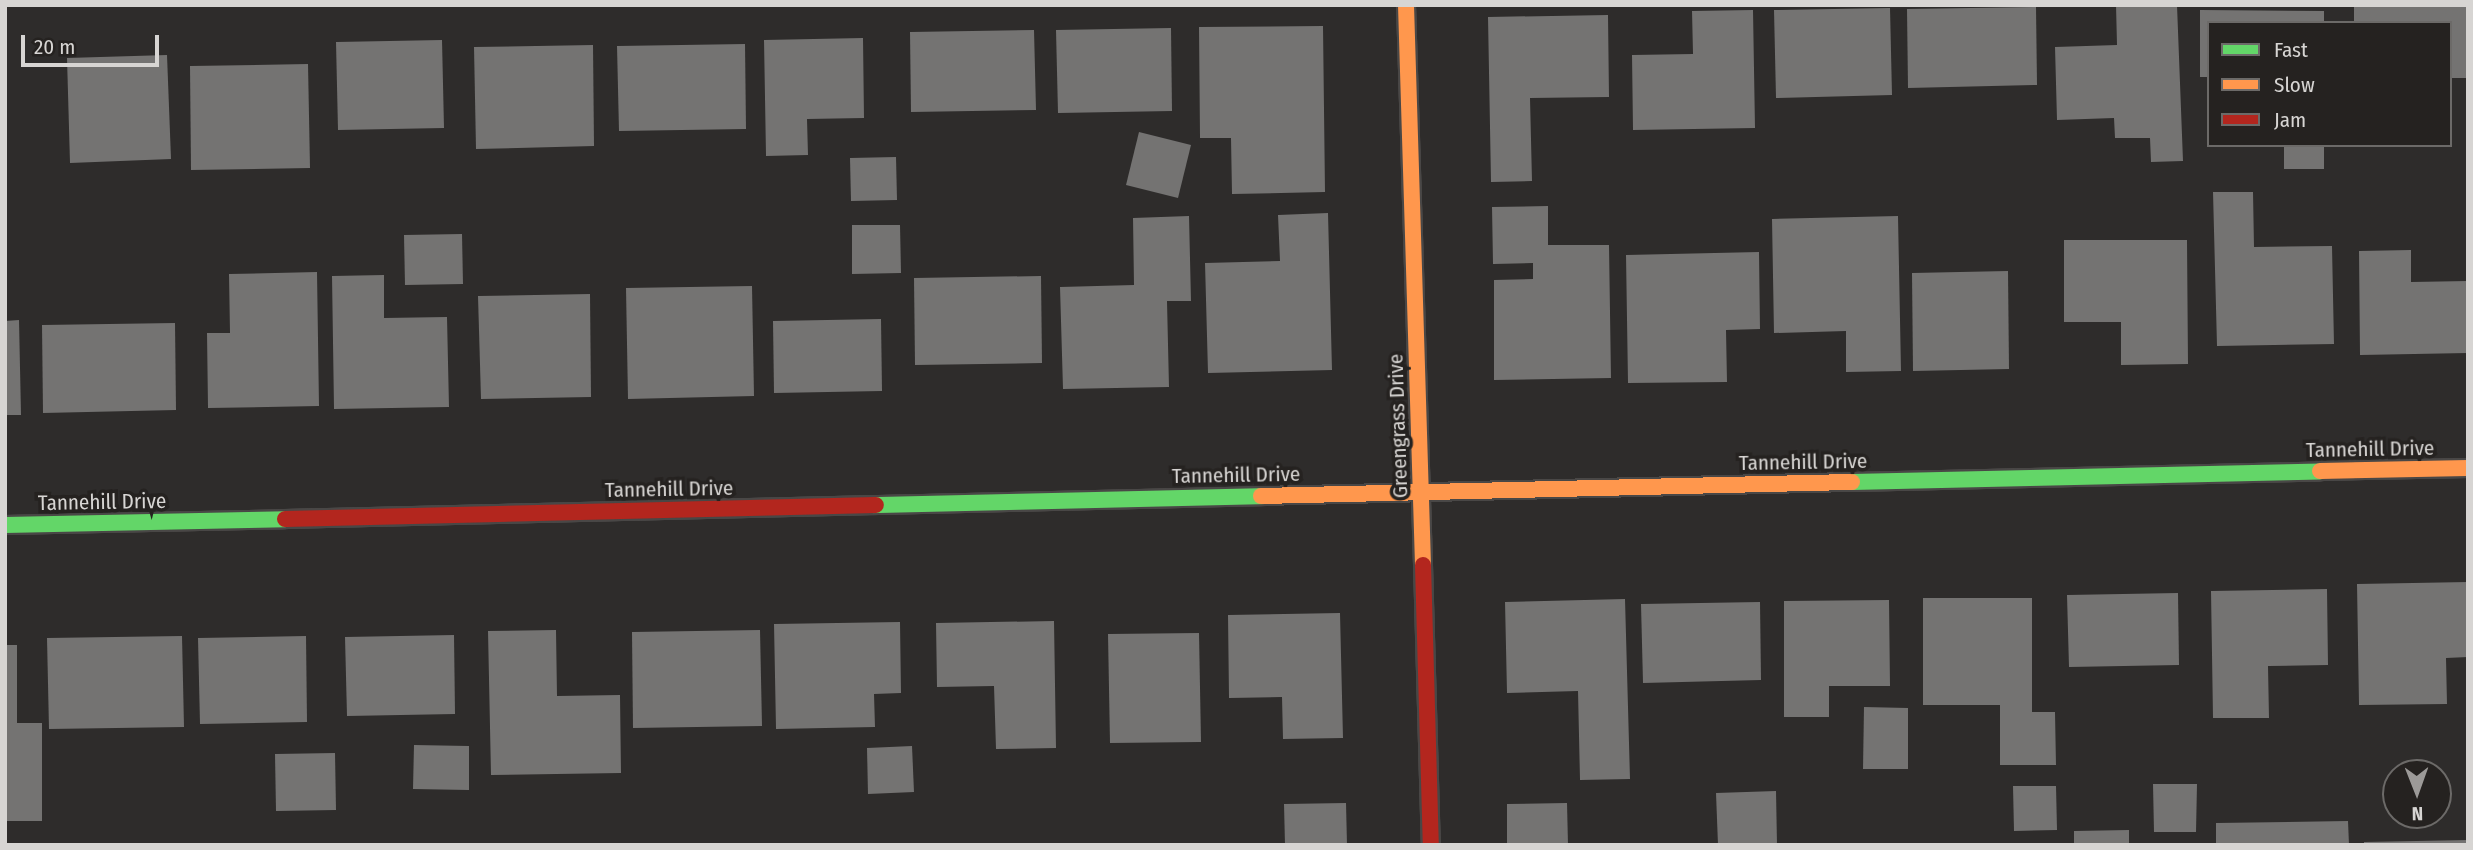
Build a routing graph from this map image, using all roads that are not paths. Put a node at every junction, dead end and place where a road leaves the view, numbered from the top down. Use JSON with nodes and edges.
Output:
{"nodes":[{"id":1,"x":1406,"y":5,"type":"edge"},
{"id":2,"x":2468,"y":468,"type":"edge"},
{"id":3,"x":1420,"y":492,"type":"junction"},
{"id":4,"x":5,"y":525,"type":"edge"},
{"id":5,"x":1431,"y":845,"type":"edge"}],
"edges":[{"from":1,"to":3,"type":"street","name":"Greengrass Drive"},
{"from":2,"to":3,"type":"street","name":"Tannehill Drive"},
{"from":3,"to":4,"type":"street","name":"Tannehill Drive"},
{"from":3,"to":5,"type":"street","name":"Greengrass Drive"}]}
